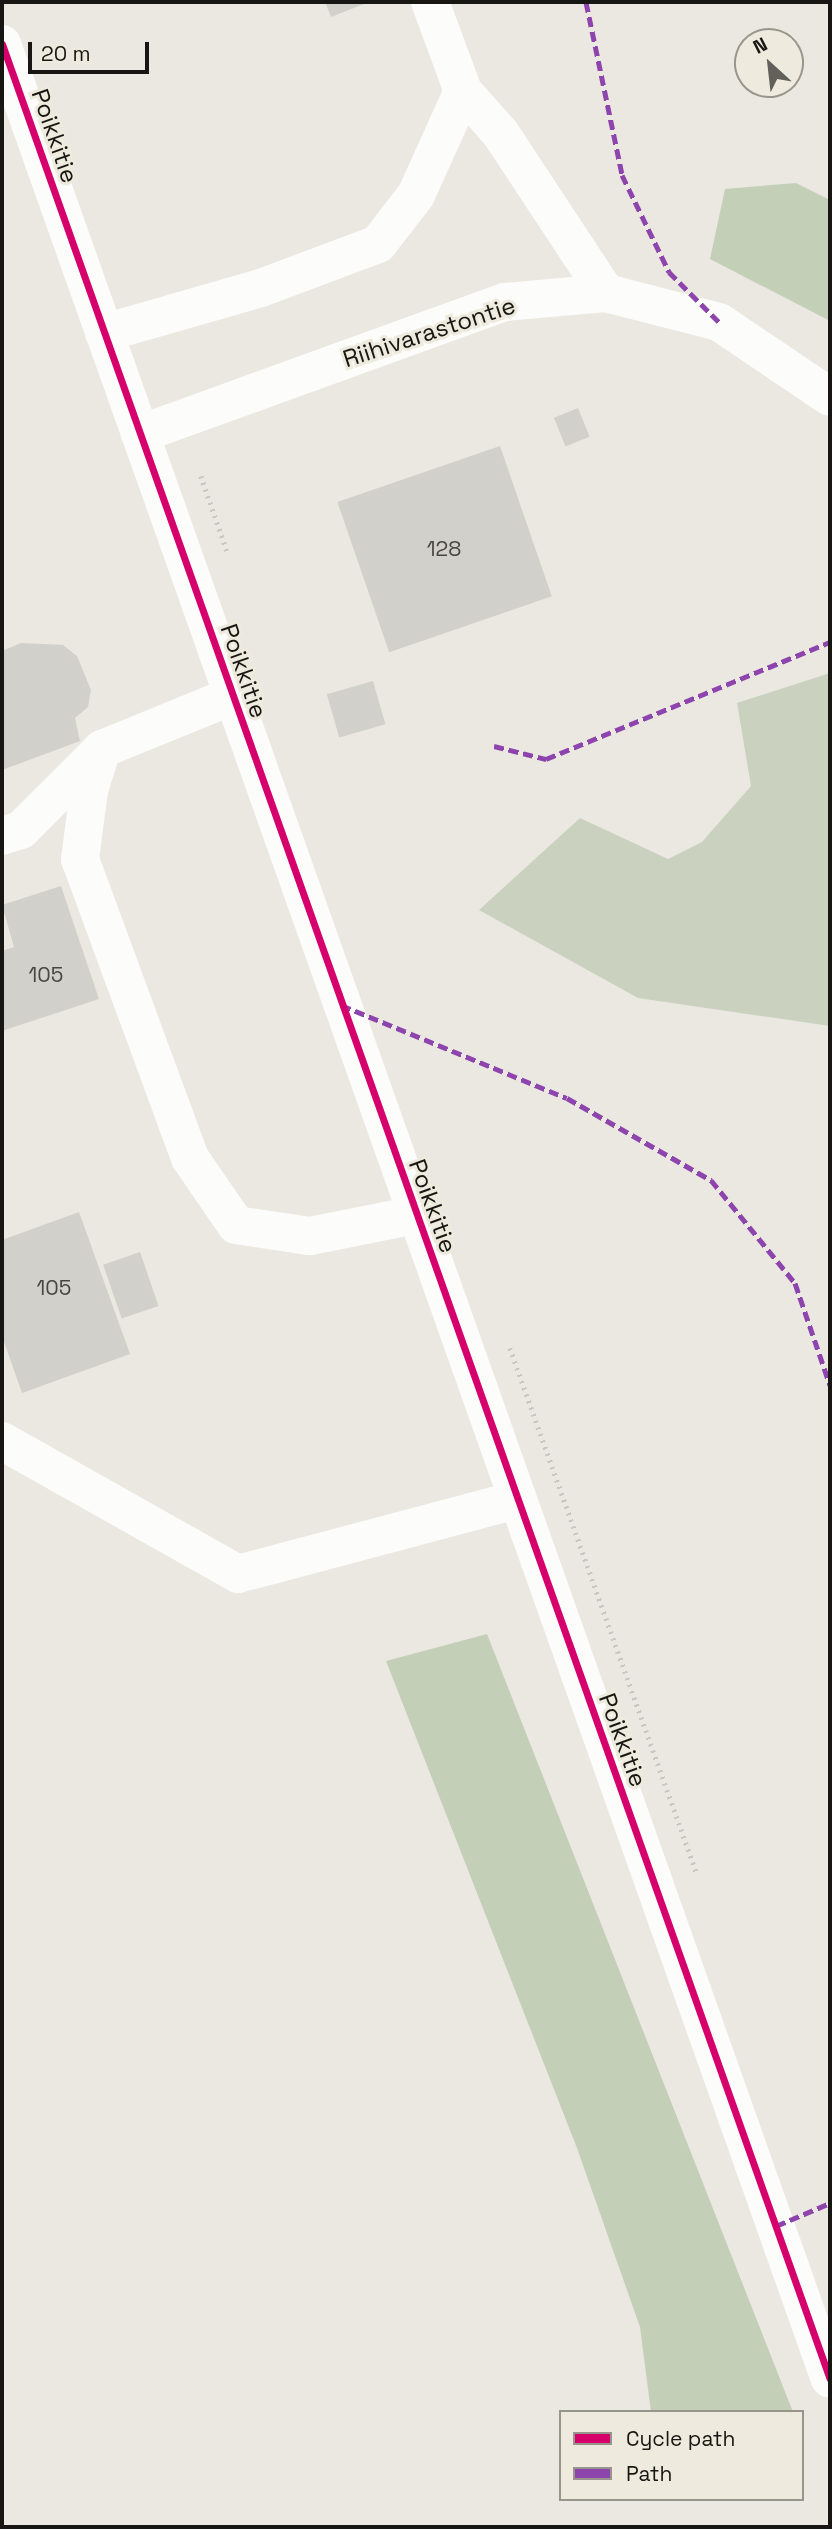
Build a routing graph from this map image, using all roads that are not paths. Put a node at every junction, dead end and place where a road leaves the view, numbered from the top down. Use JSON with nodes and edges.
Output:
{"nodes":[{"id":1,"x":430,"y":2,"type":"edge"},
{"id":2,"x":2,"y":44,"type":"edge"},
{"id":3,"x":463,"y":91,"type":"junction"},
{"id":4,"x":606,"y":293,"type":"junction"},
{"id":5,"x":104,"y":333,"type":"junction"},
{"id":6,"x":830,"y":397,"type":"edge"},
{"id":7,"x":140,"y":433,"type":"junction"},
{"id":8,"x":232,"y":696,"type":"junction"},
{"id":9,"x":102,"y":750,"type":"junction"},
{"id":10,"x":2,"y":836,"type":"edge"},
{"id":11,"x":415,"y":1215,"type":"junction"},
{"id":12,"x":2,"y":1441,"type":"edge"},
{"id":13,"x":517,"y":1500,"type":"junction"},
{"id":14,"x":830,"y":2379,"type":"edge"}],
"edges":[{"from":1,"to":3,"type":"street"},
{"from":2,"to":5,"type":"street","name":"Poikkitie"},
{"from":3,"to":4,"type":"street"},
{"from":3,"to":5,"type":"street"},
{"from":4,"to":6,"type":"street","name":"Riihivarastontie"},
{"from":4,"to":7,"type":"street","name":"Riihivarastontie"},
{"from":5,"to":7,"type":"street","name":"Poikkitie"},
{"from":7,"to":8,"type":"street","name":"Poikkitie"},
{"from":8,"to":9,"type":"street"},
{"from":8,"to":11,"type":"street","name":"Poikkitie"},
{"from":9,"to":10,"type":"street"},
{"from":9,"to":11,"type":"street"},
{"from":11,"to":13,"type":"street","name":"Poikkitie"},
{"from":12,"to":13,"type":"street"},
{"from":13,"to":14,"type":"street","name":"Poikkitie"}]}
